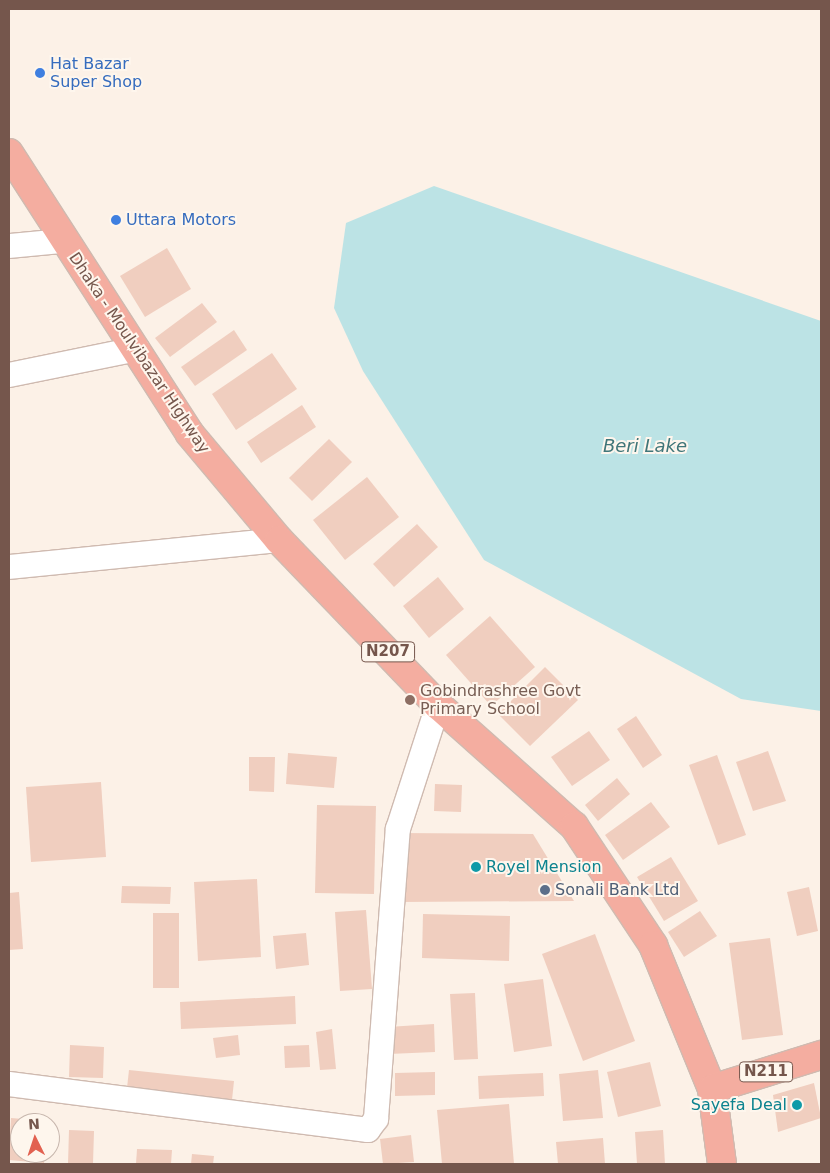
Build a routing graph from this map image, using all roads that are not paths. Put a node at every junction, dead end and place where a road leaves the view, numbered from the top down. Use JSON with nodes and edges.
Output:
{"nodes":[{"id":1,"x":9,"y":153,"type":"edge"},
{"id":2,"x":62,"y":241,"type":"junction"},
{"id":3,"x":9,"y":246,"type":"edge"},
{"id":4,"x":137,"y":349,"type":"junction"},
{"id":5,"x":9,"y":375,"type":"edge"},
{"id":6,"x":279,"y":540,"type":"junction"},
{"id":7,"x":9,"y":567,"type":"edge"},
{"id":8,"x":438,"y":705,"type":"junction"},
{"id":9,"x":821,"y":1055,"type":"edge"},
{"id":10,"x":9,"y":1084,"type":"edge"},
{"id":11,"x":712,"y":1089,"type":"junction"},
{"id":12,"x":722,"y":1164,"type":"edge"}],
"edges":[{"from":1,"to":2,"type":"highway","name":"Dhaka - Moulvibazar Highway","number":"N207"},
{"from":2,"to":3,"type":"street"},
{"from":2,"to":4,"type":"highway","name":"Dhaka - Moulvibazar Highway","number":"N207"},
{"from":4,"to":5,"type":"street"},
{"from":4,"to":6,"type":"highway","name":"Dhaka - Moulvibazar Highway","number":"N207"},
{"from":6,"to":7,"type":"street"},
{"from":6,"to":8,"type":"highway","name":"Dhaka - Moulvibazar Highway","number":"N207"},
{"from":8,"to":10,"type":"street"},
{"from":8,"to":11,"type":"highway","name":"Dhaka - Moulvibazar Highway","number":"N207"},
{"from":9,"to":11,"type":"highway","number":"N211"},
{"from":11,"to":12,"type":"highway","name":"Dhaka - Moulvibazar Highway","number":"N207"}]}
